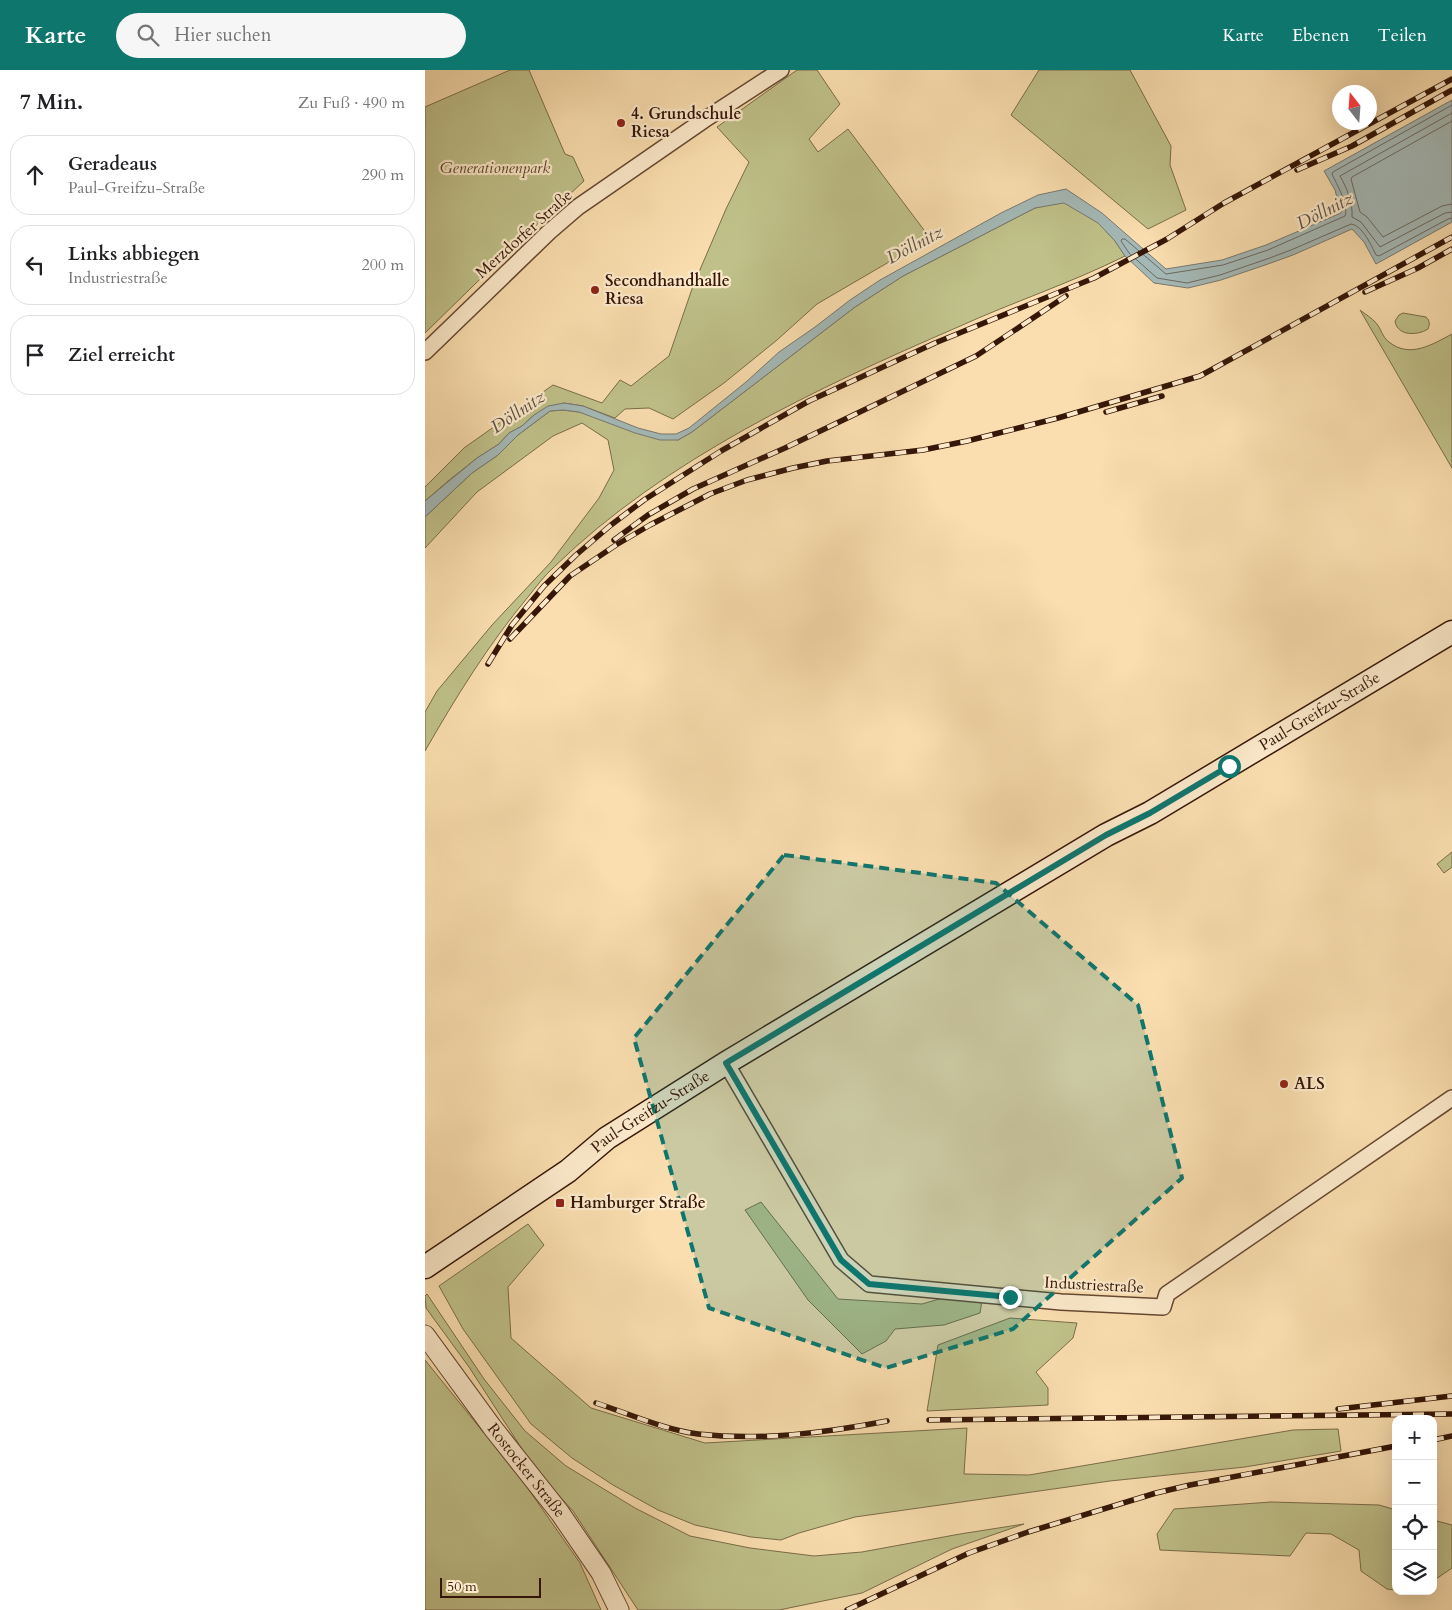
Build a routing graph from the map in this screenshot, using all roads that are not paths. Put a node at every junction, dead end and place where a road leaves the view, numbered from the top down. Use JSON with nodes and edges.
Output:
{"nodes":[{"id":1,"x":781,"y":70,"type":"edge"},
{"id":2,"x":425,"y":352,"type":"edge"},
{"id":3,"x":1452,"y":632,"type":"edge"},
{"id":4,"x":726,"y":1063,"type":"junction"},
{"id":5,"x":1452,"y":1098,"type":"edge"},
{"id":6,"x":425,"y":1267,"type":"edge"},
{"id":7,"x":425,"y":1335,"type":"edge"},
{"id":8,"x":619,"y":1610,"type":"edge"}],
"edges":[{"from":1,"to":2,"type":"street","name":"Merzdorfer Straße"},
{"from":3,"to":4,"type":"main road","name":"Paul-Greifzu-Straße"},
{"from":4,"to":5,"type":"street","name":"Industriestraße"},
{"from":4,"to":6,"type":"main road","name":"Paul-Greifzu-Straße"},
{"from":7,"to":8,"type":"street","name":"Rostocker Straße"}]}
